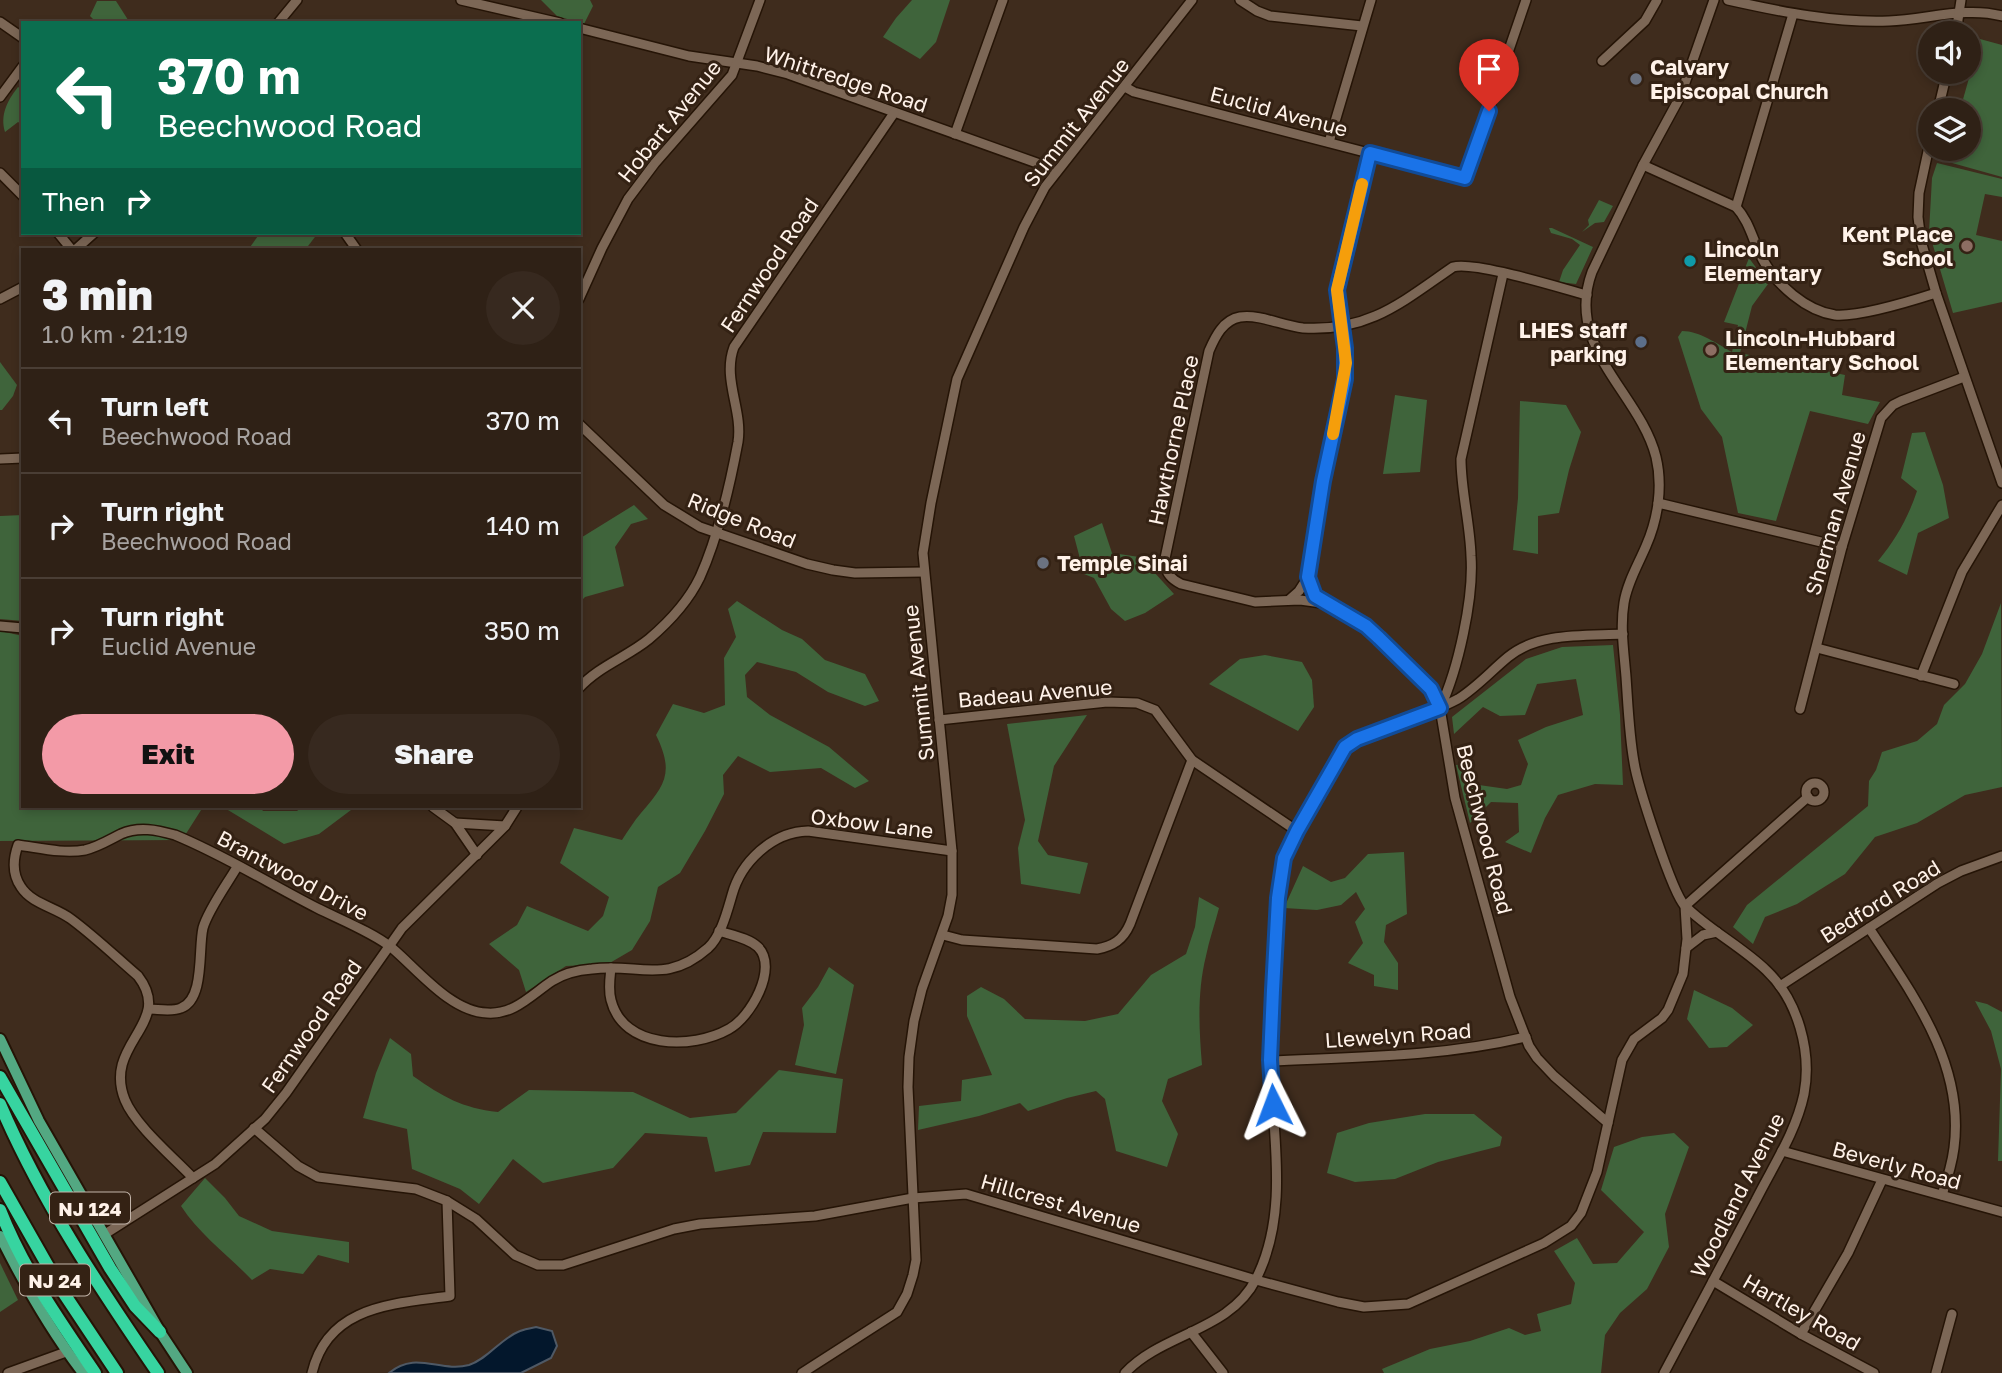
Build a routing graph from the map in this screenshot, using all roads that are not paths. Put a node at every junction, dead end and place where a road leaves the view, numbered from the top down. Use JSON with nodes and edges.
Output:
{"nodes":[{"id":1,"x":297,"y":0,"type":"edge"},
{"id":2,"x":461,"y":0,"type":"edge"},
{"id":3,"x":760,"y":0,"type":"edge"},
{"id":4,"x":1003,"y":0,"type":"edge"},
{"id":5,"x":1192,"y":0,"type":"edge"},
{"id":6,"x":1240,"y":0,"type":"edge"},
{"id":7,"x":1371,"y":0,"type":"edge"},
{"id":8,"x":1526,"y":0,"type":"edge"},
{"id":9,"x":1657,"y":0,"type":"edge"},
{"id":10,"x":1714,"y":0,"type":"edge"},
{"id":11,"x":1728,"y":0,"type":"edge"},
{"id":12,"x":1961,"y":0,"type":"edge"},
{"id":13,"x":1961,"y":12,"type":"junction"},
{"id":14,"x":1793,"y":14,"type":"junction"},
{"id":15,"x":2002,"y":16,"type":"edge"},
{"id":16,"x":530,"y":19,"type":"edge"},
{"id":17,"x":280,"y":21,"type":"edge"},
{"id":18,"x":1959,"y":21,"type":"edge"},
{"id":19,"x":0,"y":22,"type":"edge"},
{"id":20,"x":1362,"y":26,"type":"junction"},
{"id":21,"x":581,"y":29,"type":"edge"},
{"id":22,"x":21,"y":37,"type":"edge"},
{"id":23,"x":1602,"y":61,"type":"dead end"},
{"id":24,"x":737,"y":64,"type":"junction"},
{"id":25,"x":21,"y":69,"type":"edge"},
{"id":26,"x":1125,"y":87,"type":"junction"},
{"id":27,"x":0,"y":97,"type":"edge"},
{"id":28,"x":894,"y":113,"type":"junction"},
{"id":29,"x":955,"y":134,"type":"junction"},
{"id":30,"x":1329,"y":142,"type":"junction"},
{"id":31,"x":1370,"y":153,"type":"junction"},
{"id":32,"x":1926,"y":161,"type":"edge"},
{"id":33,"x":1643,"y":165,"type":"junction"},
{"id":34,"x":1056,"y":172,"type":"junction"},
{"id":35,"x":0,"y":173,"type":"edge"},
{"id":36,"x":21,"y":194,"type":"edge"},
{"id":37,"x":1736,"y":207,"type":"junction"},
{"id":38,"x":92,"y":235,"type":"edge"},
{"id":39,"x":75,"y":248,"type":"edge"},
{"id":40,"x":1503,"y":274,"type":"junction"},
{"id":41,"x":21,"y":288,"type":"edge"},
{"id":42,"x":1936,"y":293,"type":"junction"},
{"id":43,"x":581,"y":295,"type":"edge"},
{"id":44,"x":1587,"y":295,"type":"junction"},
{"id":45,"x":0,"y":299,"type":"edge"},
{"id":46,"x":1342,"y":327,"type":"junction"},
{"id":47,"x":1964,"y":377,"type":"junction"},
{"id":48,"x":581,"y":426,"type":"edge"},
{"id":49,"x":21,"y":457,"type":"edge"},
{"id":50,"x":0,"y":459,"type":"edge"},
{"id":51,"x":2002,"y":483,"type":"edge"},
{"id":52,"x":1658,"y":503,"type":"junction"},
{"id":53,"x":2002,"y":505,"type":"edge"},
{"id":54,"x":715,"y":532,"type":"junction"},
{"id":55,"x":1842,"y":547,"type":"junction"},
{"id":56,"x":924,"y":572,"type":"junction"},
{"id":57,"x":1308,"y":577,"type":"junction"},
{"id":58,"x":1288,"y":600,"type":"junction"},
{"id":59,"x":1324,"y":603,"type":"junction"},
{"id":60,"x":0,"y":626,"type":"edge"},
{"id":61,"x":21,"y":628,"type":"edge"},
{"id":62,"x":1623,"y":634,"type":"junction"},
{"id":63,"x":1817,"y":649,"type":"junction"},
{"id":64,"x":1921,"y":676,"type":"junction"},
{"id":65,"x":1954,"y":684,"type":"dead end"},
{"id":66,"x":581,"y":686,"type":"edge"},
{"id":67,"x":1440,"y":708,"type":"junction"},
{"id":68,"x":1800,"y":709,"type":"dead end"},
{"id":69,"x":939,"y":720,"type":"junction"},
{"id":70,"x":1192,"y":760,"type":"junction"},
{"id":71,"x":1808,"y":797,"type":"dead end"},
{"id":72,"x":434,"y":808,"type":"edge"},
{"id":73,"x":516,"y":808,"type":"edge"},
{"id":74,"x":455,"y":823,"type":"junction"},
{"id":75,"x":505,"y":826,"type":"junction"},
{"id":76,"x":1297,"y":831,"type":"junction"},
{"id":77,"x":952,"y":851,"type":"junction"},
{"id":78,"x":477,"y":855,"type":"junction"},
{"id":79,"x":2002,"y":856,"type":"edge"},
{"id":80,"x":237,"y":867,"type":"junction"},
{"id":81,"x":1685,"y":906,"type":"junction"},
{"id":82,"x":1869,"y":928,"type":"junction"},
{"id":83,"x":719,"y":931,"type":"junction"},
{"id":84,"x":1717,"y":932,"type":"junction"},
{"id":85,"x":943,"y":934,"type":"junction"},
{"id":86,"x":389,"y":946,"type":"junction"},
{"id":87,"x":1686,"y":948,"type":"junction"},
{"id":88,"x":611,"y":968,"type":"junction"},
{"id":89,"x":1780,"y":985,"type":"junction"},
{"id":90,"x":149,"y":1009,"type":"junction"},
{"id":91,"x":1526,"y":1037,"type":"junction"},
{"id":92,"x":0,"y":1039,"type":"edge"},
{"id":93,"x":1270,"y":1060,"type":"junction"},
{"id":94,"x":0,"y":1077,"type":"edge"},
{"id":95,"x":0,"y":1104,"type":"edge"},
{"id":96,"x":1608,"y":1123,"type":"junction"},
{"id":97,"x":254,"y":1128,"type":"junction"},
{"id":98,"x":1782,"y":1151,"type":"junction"},
{"id":99,"x":192,"y":1178,"type":"junction"},
{"id":100,"x":1882,"y":1180,"type":"junction"},
{"id":101,"x":0,"y":1182,"type":"edge"},
{"id":102,"x":1942,"y":1195,"type":"junction"},
{"id":103,"x":913,"y":1198,"type":"junction"},
{"id":104,"x":447,"y":1201,"type":"junction"},
{"id":105,"x":0,"y":1210,"type":"edge"},
{"id":106,"x":2002,"y":1212,"type":"edge"},
{"id":107,"x":105,"y":1234,"type":"junction"},
{"id":108,"x":0,"y":1236,"type":"edge"},
{"id":109,"x":1256,"y":1280,"type":"junction"},
{"id":110,"x":1713,"y":1281,"type":"junction"},
{"id":111,"x":1952,"y":1314,"type":"dead end"},
{"id":112,"x":160,"y":1332,"type":"junction"},
{"id":113,"x":1191,"y":1332,"type":"junction"},
{"id":114,"x":1801,"y":1334,"type":"junction"},
{"id":115,"x":66,"y":1352,"type":"junction"},
{"id":116,"x":8,"y":1373,"type":"edge"},
{"id":117,"x":83,"y":1373,"type":"edge"},
{"id":118,"x":94,"y":1373,"type":"edge"},
{"id":119,"x":117,"y":1373,"type":"edge"},
{"id":120,"x":158,"y":1373,"type":"edge"},
{"id":121,"x":187,"y":1373,"type":"edge"},
{"id":122,"x":313,"y":1373,"type":"edge"},
{"id":123,"x":802,"y":1373,"type":"edge"},
{"id":124,"x":1125,"y":1373,"type":"edge"},
{"id":125,"x":1223,"y":1373,"type":"edge"},
{"id":126,"x":1664,"y":1373,"type":"edge"},
{"id":127,"x":1874,"y":1373,"type":"edge"},
{"id":128,"x":1936,"y":1373,"type":"edge"}],
"edges":[{"from":1,"to":17,"type":"street"},
{"from":2,"to":16,"type":"street"},
{"from":3,"to":24,"type":"street","name":"Hobart Avenue"},
{"from":4,"to":29,"type":"street"},
{"from":5,"to":26,"type":"street","name":"Summit Avenue"},
{"from":6,"to":20,"type":"street"},
{"from":7,"to":20,"type":"street"},
{"from":8,"to":31,"type":"street","name":"Euclid Avenue"},
{"from":9,"to":23,"type":"street"},
{"from":10,"to":33,"type":"street","name":"Woodland Avenue"},
{"from":11,"to":14,"type":"street"},
{"from":12,"to":13,"type":"street"},
{"from":13,"to":14,"type":"street"},
{"from":13,"to":15,"type":"street"},
{"from":13,"to":18,"type":"street"},
{"from":14,"to":37,"type":"street"},
{"from":19,"to":22,"type":"street"},
{"from":20,"to":30,"type":"street"},
{"from":21,"to":24,"type":"street","name":"Whittredge Road"},
{"from":24,"to":28,"type":"street","name":"Whittredge Road"},
{"from":24,"to":43,"type":"street","name":"Hobart Avenue"},
{"from":25,"to":27,"type":"street"},
{"from":26,"to":30,"type":"street","name":"Euclid Avenue"},
{"from":26,"to":34,"type":"street","name":"Summit Avenue"},
{"from":28,"to":29,"type":"street","name":"Whittredge Road"},
{"from":28,"to":54,"type":"street","name":"Fernwood Road"},
{"from":29,"to":34,"type":"street","name":"Whittredge Road"},
{"from":30,"to":31,"type":"street","name":"Euclid Avenue"},
{"from":31,"to":46,"type":"street"},
{"from":32,"to":42,"type":"street"},
{"from":33,"to":37,"type":"street"},
{"from":33,"to":44,"type":"street","name":"Woodland Avenue"},
{"from":34,"to":56,"type":"street","name":"Summit Avenue"},
{"from":35,"to":36,"type":"street"},
{"from":37,"to":42,"type":"street"},
{"from":38,"to":39,"type":"street"},
{"from":40,"to":44,"type":"street","name":"Hawthorne Place"},
{"from":40,"to":46,"type":"street","name":"Hawthorne Place"},
{"from":40,"to":67,"type":"street"},
{"from":41,"to":45,"type":"street"},
{"from":42,"to":47,"type":"street"},
{"from":44,"to":52,"type":"street","name":"Woodland Avenue"},
{"from":46,"to":57,"type":"street"},
{"from":46,"to":58,"type":"street","name":"Hawthorne Place"},
{"from":47,"to":51,"type":"street"},
{"from":47,"to":55,"type":"street","name":"Sherman Avenue"},
{"from":48,"to":54,"type":"street","name":"Ridge Road"},
{"from":49,"to":50,"type":"street"},
{"from":52,"to":55,"type":"street"},
{"from":52,"to":62,"type":"street","name":"Woodland Avenue"},
{"from":53,"to":64,"type":"street"},
{"from":54,"to":56,"type":"street","name":"Ridge Road"},
{"from":54,"to":66,"type":"street","name":"Fernwood Road"},
{"from":55,"to":63,"type":"street","name":"Sherman Avenue"},
{"from":56,"to":69,"type":"street","name":"Summit Avenue"},
{"from":57,"to":58,"type":"street"},
{"from":57,"to":59,"type":"street","name":"Beechwood Road"},
{"from":58,"to":59,"type":"street","name":"Hawthorne Place"},
{"from":59,"to":67,"type":"street","name":"Beechwood Road"},
{"from":60,"to":61,"type":"street"},
{"from":62,"to":67,"type":"street"},
{"from":62,"to":81,"type":"street","name":"Woodland Avenue"},
{"from":63,"to":64,"type":"street"},
{"from":63,"to":68,"type":"street","name":"Sherman Avenue"},
{"from":64,"to":65,"type":"street"},
{"from":67,"to":76,"type":"street"},
{"from":67,"to":91,"type":"street","name":"Beechwood Road"},
{"from":69,"to":70,"type":"street","name":"Badeau Avenue"},
{"from":69,"to":77,"type":"street","name":"Summit Avenue"},
{"from":70,"to":76,"type":"street","name":"Badeau Avenue"},
{"from":70,"to":85,"type":"street"},
{"from":71,"to":81,"type":"street"},
{"from":72,"to":74,"type":"street"},
{"from":73,"to":75,"type":"street","name":"Fernwood Road"},
{"from":74,"to":75,"type":"street"},
{"from":74,"to":78,"type":"street"},
{"from":75,"to":78,"type":"street","name":"Fernwood Road"},
{"from":76,"to":93,"type":"street"},
{"from":77,"to":83,"type":"street","name":"Oxbow Lane"},
{"from":77,"to":85,"type":"street","name":"Summit Avenue"},
{"from":78,"to":86,"type":"street","name":"Fernwood Road"},
{"from":79,"to":82,"type":"street","name":"Bedford Road"},
{"from":80,"to":86,"type":"street","name":"Brantwood Drive"},
{"from":80,"to":90,"type":"street"},
{"from":80,"to":90,"type":"street","name":"Brantwood Drive"},
{"from":81,"to":84,"type":"street","name":"Woodland Avenue"},
{"from":81,"to":87,"type":"street","name":"Hillcrest Avenue"},
{"from":82,"to":89,"type":"street","name":"Bedford Road"},
{"from":82,"to":102,"type":"street"},
{"from":83,"to":88,"type":"street","name":"Oxbow Lane"},
{"from":83,"to":88,"type":"street"},
{"from":84,"to":87,"type":"street"},
{"from":84,"to":89,"type":"street","name":"Woodland Avenue"},
{"from":85,"to":103,"type":"street","name":"Summit Avenue"},
{"from":86,"to":88,"type":"street","name":"Oxbow Lane"},
{"from":86,"to":97,"type":"street","name":"Fernwood Road"},
{"from":87,"to":96,"type":"street","name":"Hillcrest Avenue"},
{"from":89,"to":98,"type":"street","name":"Woodland Avenue"},
{"from":90,"to":99,"type":"street"},
{"from":91,"to":93,"type":"street","name":"Llewelyn Road"},
{"from":91,"to":96,"type":"street","name":"Beechwood Road"},
{"from":92,"to":107,"type":"main road","number":"NJ 124"},
{"from":93,"to":109,"type":"street"},
{"from":94,"to":112,"type":"highway"},
{"from":95,"to":120,"type":"highway","number":"NJ 24"},
{"from":96,"to":109,"type":"street","name":"Hillcrest Avenue"},
{"from":97,"to":99,"type":"street","name":"Fernwood Road"},
{"from":97,"to":104,"type":"street","name":"Hillcrest Avenue"},
{"from":98,"to":100,"type":"street","name":"Beverly Road"},
{"from":98,"to":110,"type":"street","name":"Woodland Avenue"},
{"from":99,"to":107,"type":"street","name":"Fernwood Road"},
{"from":100,"to":102,"type":"street","name":"Beverly Road"},
{"from":100,"to":114,"type":"street"},
{"from":101,"to":119,"type":"highway","number":"NJ 24"},
{"from":102,"to":106,"type":"street","name":"Beverly Road"},
{"from":103,"to":104,"type":"street","name":"Hillcrest Avenue"},
{"from":103,"to":109,"type":"street","name":"Hillcrest Avenue"},
{"from":103,"to":123,"type":"street","name":"Summit Avenue"},
{"from":104,"to":122,"type":"street"},
{"from":105,"to":118,"type":"highway"},
{"from":107,"to":112,"type":"main road","number":"NJ 124"},
{"from":108,"to":115,"type":"main road"},
{"from":109,"to":113,"type":"street"},
{"from":110,"to":114,"type":"street","name":"Hartley Road"},
{"from":110,"to":126,"type":"street","name":"Woodland Avenue"},
{"from":111,"to":128,"type":"street"},
{"from":112,"to":121,"type":"main road","number":"NJ 124"},
{"from":113,"to":124,"type":"street"},
{"from":113,"to":125,"type":"street"},
{"from":114,"to":127,"type":"street","name":"Hartley Road"},
{"from":115,"to":116,"type":"street"},
{"from":115,"to":117,"type":"main road"}]}
